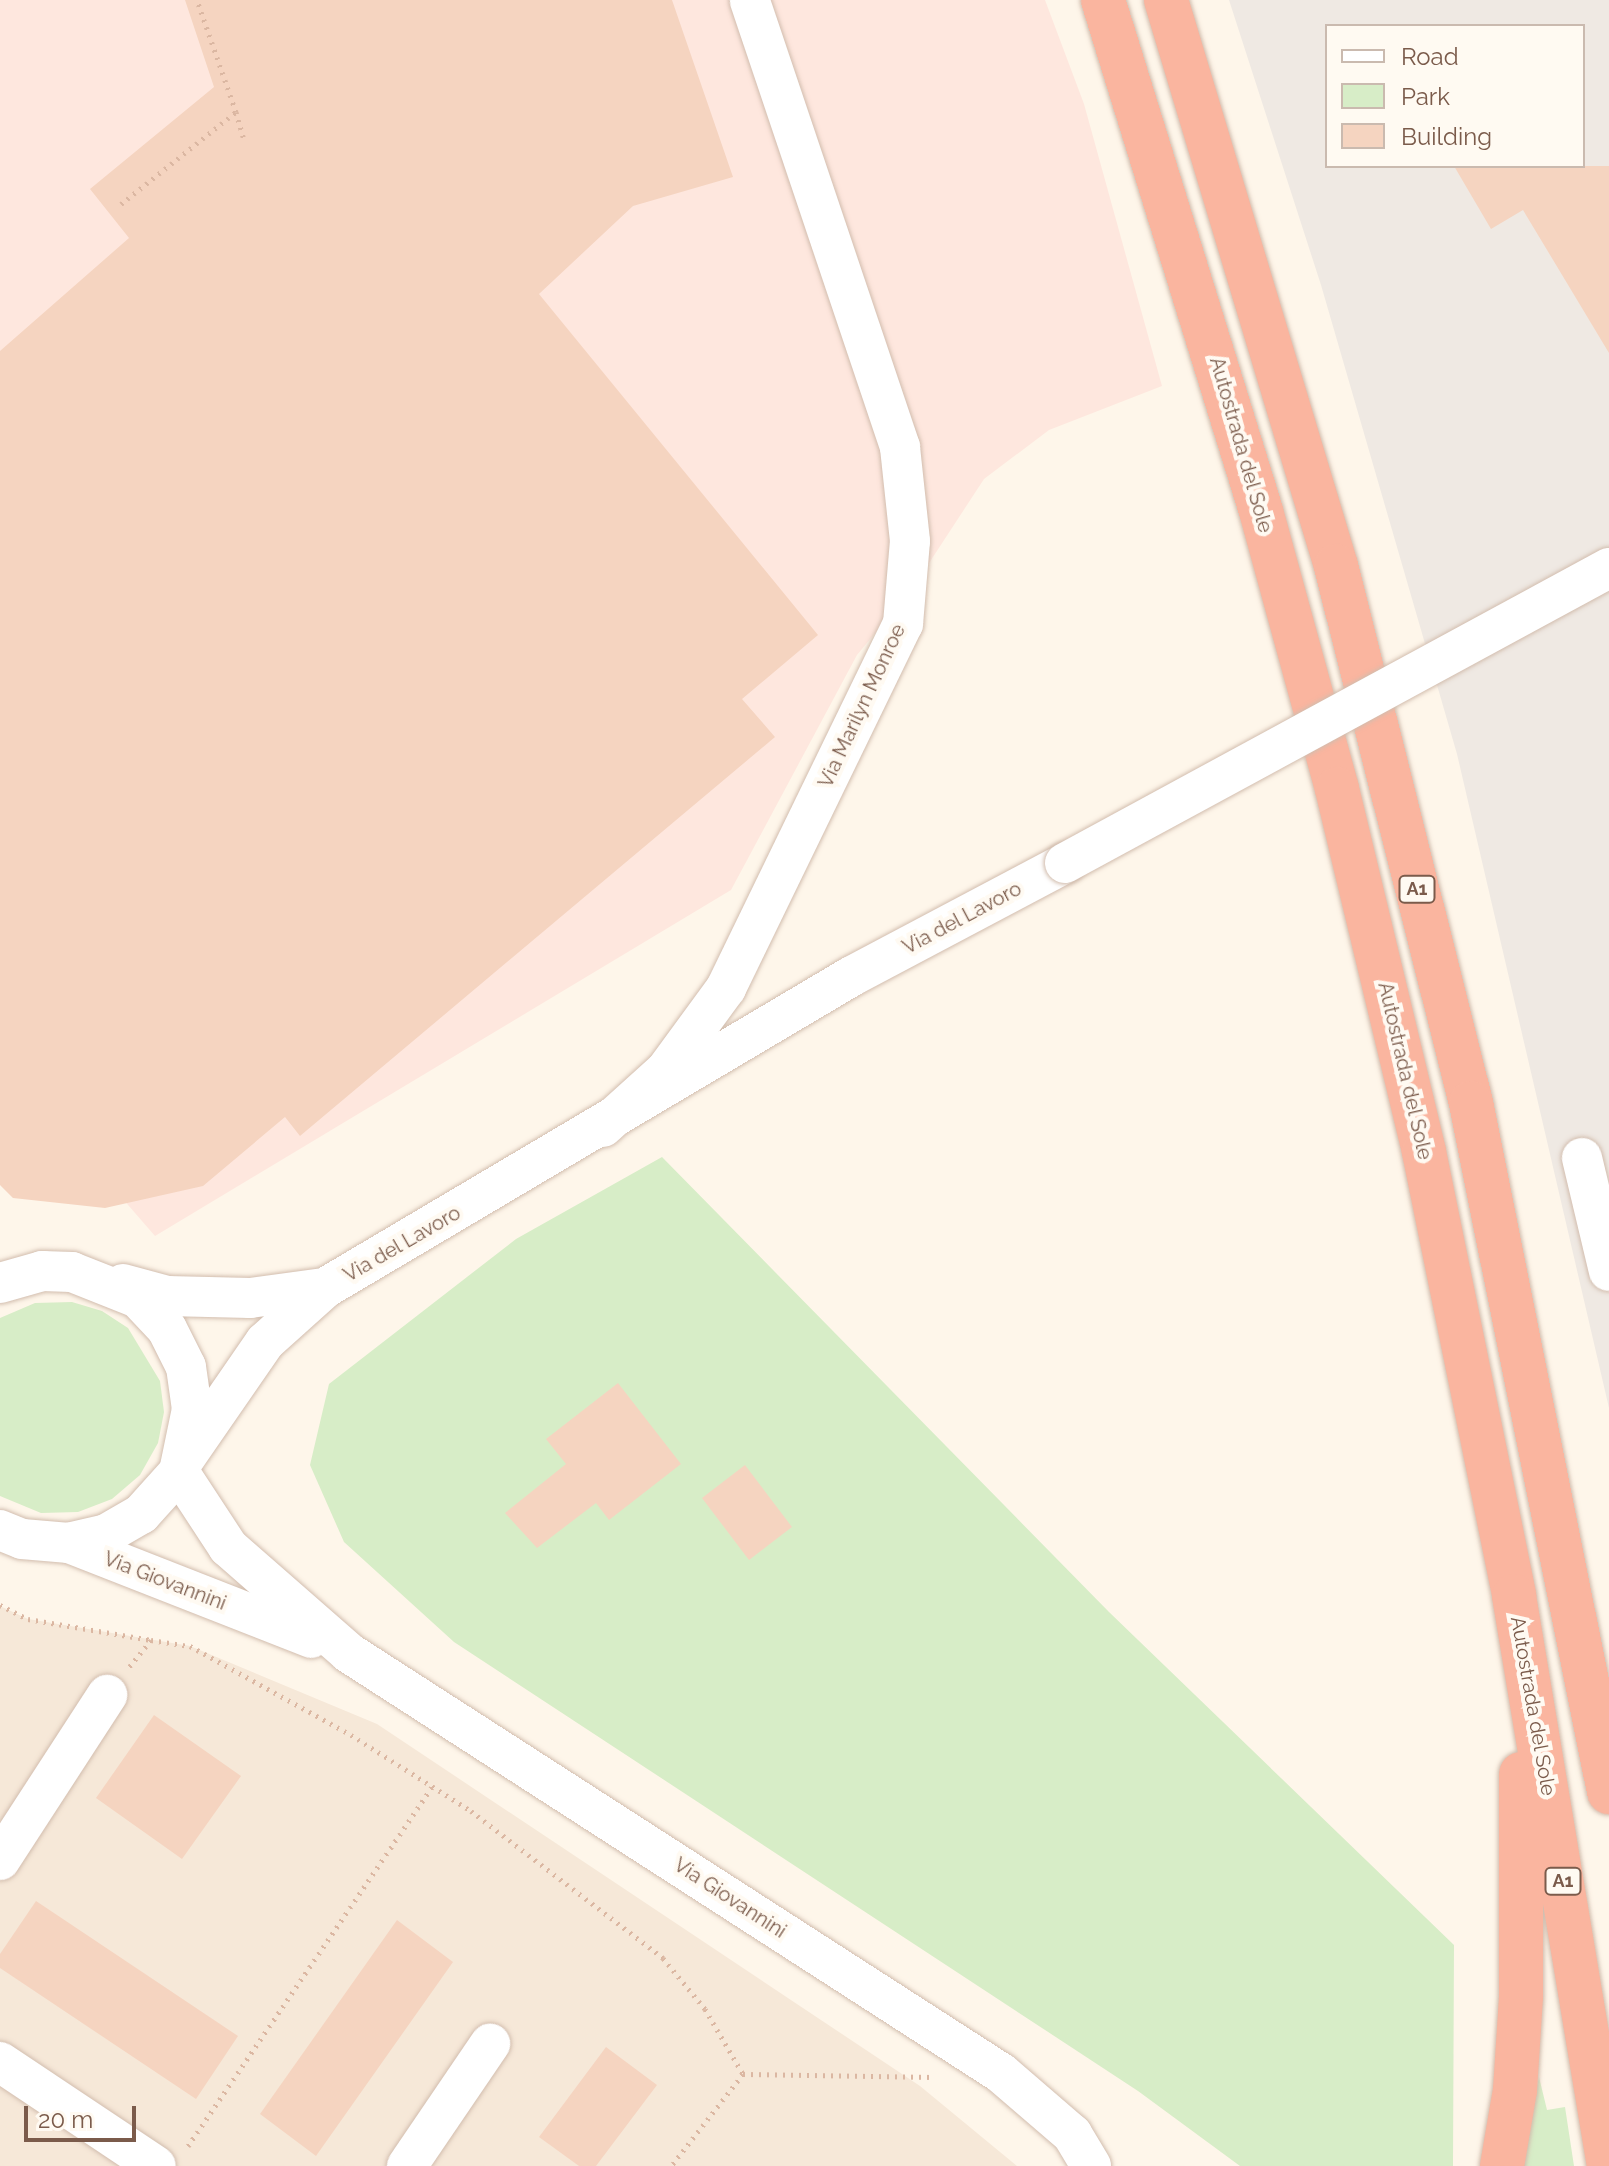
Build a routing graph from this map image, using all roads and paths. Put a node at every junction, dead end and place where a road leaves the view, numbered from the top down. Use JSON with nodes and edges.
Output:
{"nodes":[{"id":1,"x":197,"y":0,"type":"edge"},
{"id":2,"x":750,"y":0,"type":"edge"},
{"id":3,"x":1103,"y":0,"type":"edge"},
{"id":4,"x":1166,"y":0,"type":"edge"},
{"id":5,"x":236,"y":112,"type":"junction"},
{"id":6,"x":244,"y":140,"type":"dead end"},
{"id":7,"x":121,"y":204,"type":"dead end"},
{"id":8,"x":1609,"y":568,"type":"edge"},
{"id":9,"x":603,"y":1127,"type":"junction"},
{"id":10,"x":1582,"y":1158,"type":"dead end"},
{"id":11,"x":0,"y":1254,"type":"edge"},
{"id":12,"x":42,"y":1271,"type":"junction"},
{"id":13,"x":1609,"y":1271,"type":"edge"},
{"id":14,"x":100,"y":1278,"type":"junction"},
{"id":15,"x":0,"y":1283,"type":"edge"},
{"id":16,"x":325,"y":1288,"type":"junction"},
{"id":17,"x":182,"y":1465,"type":"junction"},
{"id":18,"x":0,"y":1530,"type":"edge"},
{"id":19,"x":69,"y":1543,"type":"junction"},
{"id":20,"x":1514,"y":1596,"type":"junction"},
{"id":21,"x":0,"y":1605,"type":"edge"},
{"id":22,"x":151,"y":1640,"type":"junction"},
{"id":23,"x":349,"y":1653,"type":"junction"},
{"id":24,"x":107,"y":1695,"type":"joint"},
{"id":25,"x":433,"y":1786,"type":"junction"},
{"id":26,"x":1609,"y":1792,"type":"edge"},
{"id":27,"x":0,"y":1860,"type":"edge"},
{"id":28,"x":490,"y":2044,"type":"dead end"},
{"id":29,"x":0,"y":2062,"type":"edge"},
{"id":30,"x":743,"y":2074,"type":"junction"},
{"id":31,"x":943,"y":2077,"type":"dead end"},
{"id":32,"x":169,"y":2160,"type":"edge"},
{"id":33,"x":407,"y":2166,"type":"edge"},
{"id":34,"x":671,"y":2166,"type":"edge"},
{"id":35,"x":1091,"y":2166,"type":"edge"},
{"id":36,"x":1502,"y":2166,"type":"edge"},
{"id":37,"x":1609,"y":2166,"type":"edge"}],
"edges":[{"from":1,"to":5,"type":"path"},
{"from":2,"to":9,"type":"street","name":"Via Marilyn Monroe"},
{"from":3,"to":20,"type":"highway","name":"Autostrada del Sole","number":"A1"},
{"from":4,"to":26,"type":"highway","number":"A1"},
{"from":5,"to":6,"type":"path"},
{"from":5,"to":7,"type":"path"},
{"from":8,"to":9,"type":"street","name":"Via del Lavoro","bridge":true},
{"from":9,"to":16,"type":"street","name":"Via del Lavoro"},
{"from":10,"to":13,"type":"street"},
{"from":11,"to":12,"type":"street"},
{"from":12,"to":14,"type":"street"},
{"from":12,"to":15,"type":"street"},
{"from":14,"to":16,"type":"street","name":"Via del Lavoro"},
{"from":14,"to":17,"type":"street"},
{"from":16,"to":17,"type":"street","name":"Via del Lavoro"},
{"from":17,"to":19,"type":"street","name":"Via del Lavoro"},
{"from":17,"to":23,"type":"street","name":"Via Giovannini"},
{"from":18,"to":19,"type":"street"},
{"from":19,"to":23,"type":"street","name":"Via Giovannini"},
{"from":20,"to":36,"type":"highway"},
{"from":20,"to":37,"type":"highway","name":"Autostrada del Sole","number":"A1"},
{"from":21,"to":22,"type":"path"},
{"from":22,"to":24,"type":"path"},
{"from":22,"to":25,"type":"path"},
{"from":23,"to":35,"type":"street","name":"Via Giovannini"},
{"from":24,"to":27,"type":"street"},
{"from":25,"to":30,"type":"path"},
{"from":25,"to":32,"type":"path"},
{"from":28,"to":33,"type":"street"},
{"from":29,"to":32,"type":"street"},
{"from":30,"to":31,"type":"path"},
{"from":30,"to":34,"type":"path"}]}
